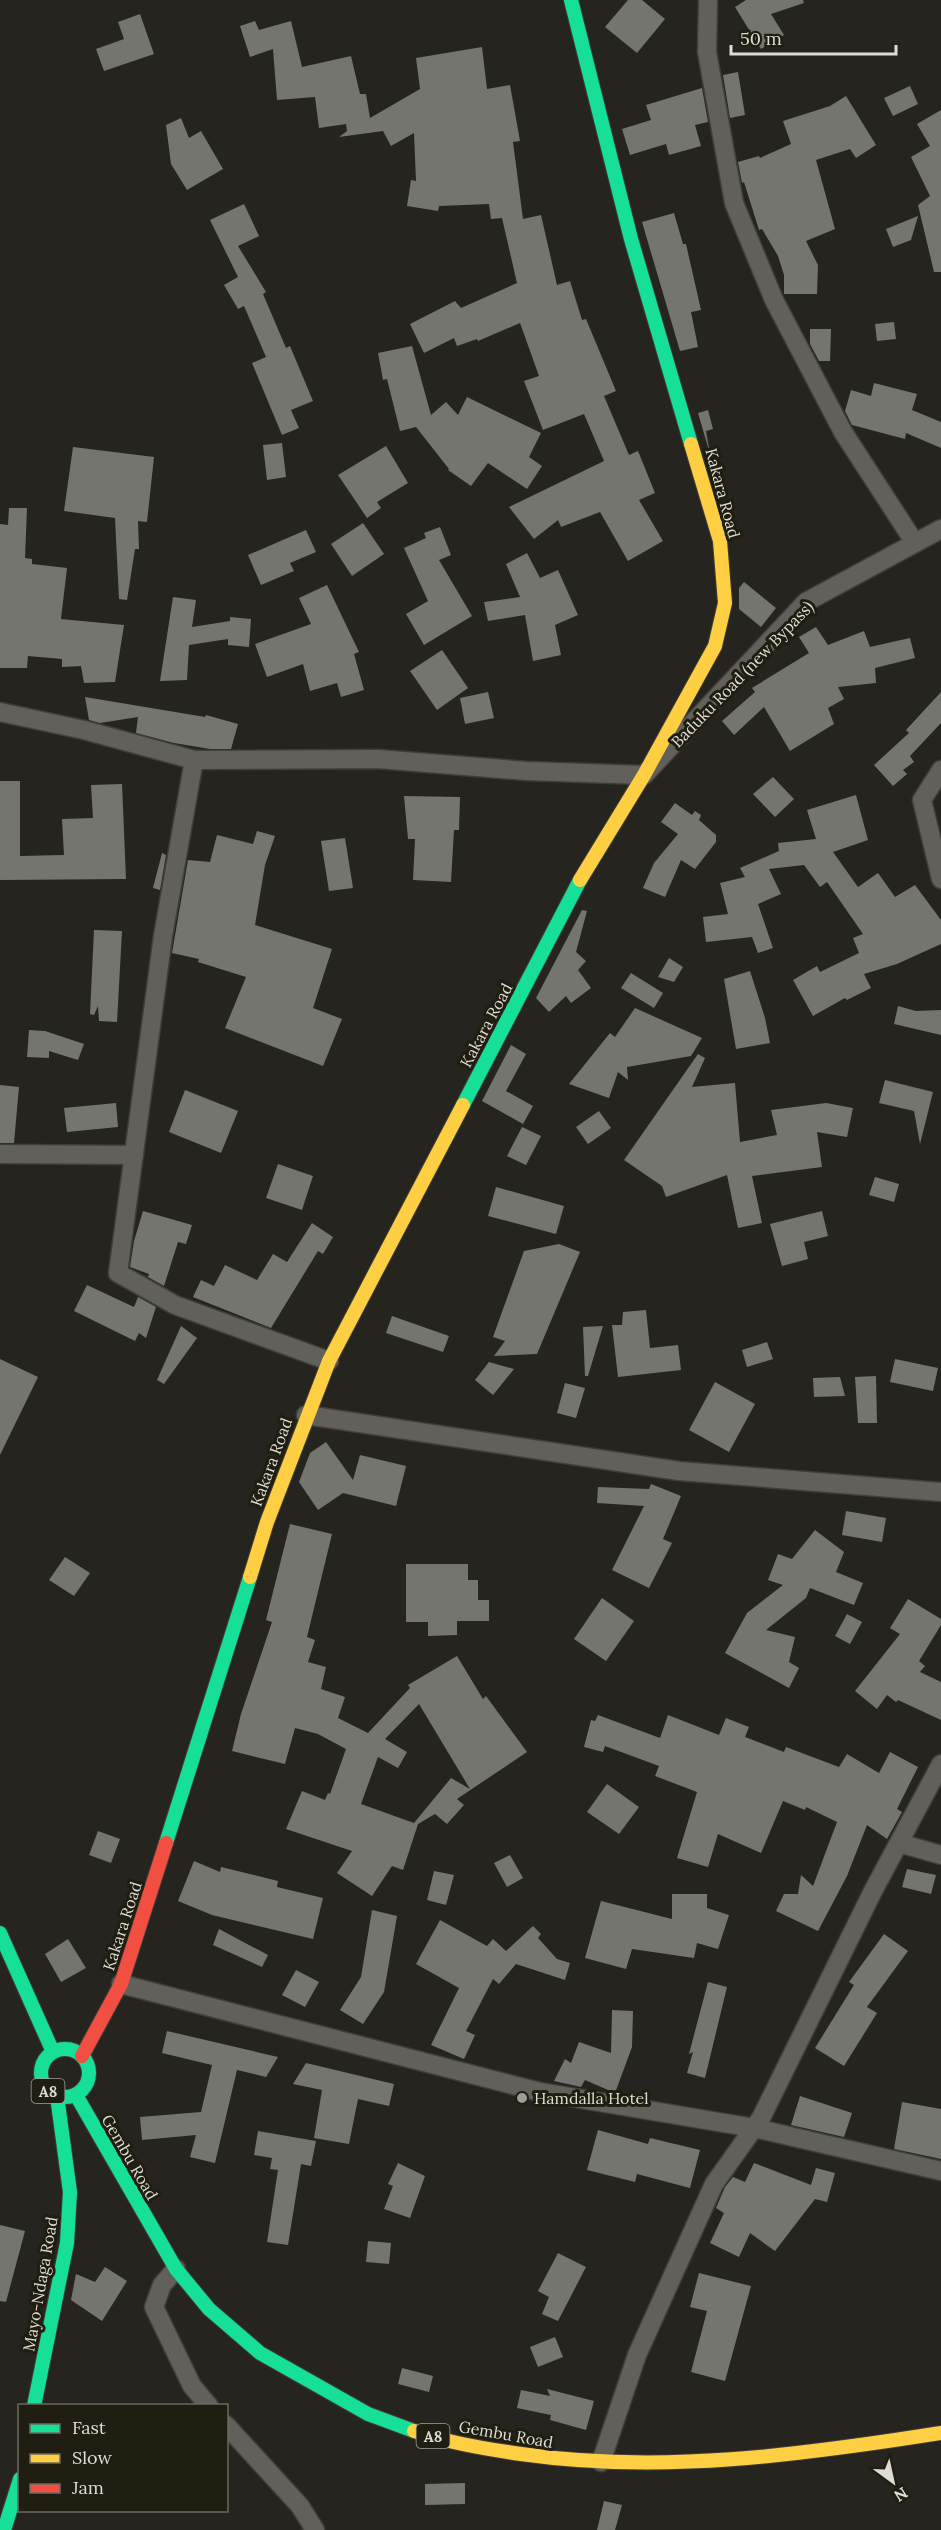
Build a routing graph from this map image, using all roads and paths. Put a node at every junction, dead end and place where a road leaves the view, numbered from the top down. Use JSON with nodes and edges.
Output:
{"nodes":[{"id":1,"x":571,"y":0,"type":"edge"},
{"id":2,"x":708,"y":0,"type":"edge"},
{"id":3,"x":941,"y":529,"type":"edge"},
{"id":4,"x":915,"y":543,"type":"junction"},
{"id":5,"x":0,"y":712,"type":"edge"},
{"id":6,"x":194,"y":760,"type":"junction"},
{"id":7,"x":941,"y":770,"type":"edge"},
{"id":8,"x":644,"y":776,"type":"junction"},
{"id":9,"x":941,"y":879,"type":"edge"},
{"id":10,"x":0,"y":1154,"type":"edge"},
{"id":11,"x":134,"y":1155,"type":"junction"},
{"id":12,"x":328,"y":1361,"type":"junction"},
{"id":13,"x":306,"y":1415,"type":"junction"},
{"id":14,"x":941,"y":1492,"type":"edge"},
{"id":15,"x":941,"y":1764,"type":"edge"},
{"id":16,"x":899,"y":1844,"type":"junction"},
{"id":17,"x":941,"y":1855,"type":"edge"},
{"id":18,"x":0,"y":1933,"type":"edge"},
{"id":19,"x":121,"y":1984,"type":"junction"},
{"id":20,"x":53,"y":2052,"type":"junction"},
{"id":21,"x":82,"y":2056,"type":"junction"},
{"id":22,"x":76,"y":2095,"type":"junction"},
{"id":23,"x":57,"y":2096,"type":"junction"},
{"id":24,"x":754,"y":2128,"type":"junction"},
{"id":25,"x":941,"y":2171,"type":"edge"},
{"id":26,"x":176,"y":2269,"type":"junction"},
{"id":27,"x":34,"y":2404,"type":"edge"},
{"id":28,"x":207,"y":2404,"type":"edge"},
{"id":29,"x":228,"y":2427,"type":"edge"},
{"id":30,"x":941,"y":2433,"type":"edge"},
{"id":31,"x":600,"y":2462,"type":"junction"},
{"id":32,"x":18,"y":2488,"type":"edge"},
{"id":33,"x":4,"y":2530,"type":"edge"},
{"id":34,"x":315,"y":2530,"type":"edge"}],
"edges":[{"from":1,"to":8,"type":"street","name":"Kakara Road"},
{"from":2,"to":4,"type":"street"},
{"from":3,"to":4,"type":"street","name":"Baduku Road (new Bypass)"},
{"from":4,"to":8,"type":"street","name":"Baduku Road (new Bypass)"},
{"from":5,"to":6,"type":"street"},
{"from":6,"to":8,"type":"street"},
{"from":6,"to":11,"type":"street"},
{"from":7,"to":9,"type":"street"},
{"from":8,"to":12,"type":"street","name":"Kakara Road"},
{"from":10,"to":11,"type":"street"},
{"from":11,"to":12,"type":"street"},
{"from":12,"to":13,"type":"street","name":"Kakara Road"},
{"from":13,"to":14,"type":"street"},
{"from":13,"to":19,"type":"street","name":"Kakara Road"},
{"from":15,"to":16,"type":"street"},
{"from":16,"to":17,"type":"street"},
{"from":16,"to":24,"type":"street"},
{"from":18,"to":20,"type":"street"},
{"from":19,"to":21,"type":"street","name":"Kakara Road"},
{"from":19,"to":24,"type":"street"},
{"from":20,"to":21,"type":"street"},
{"from":20,"to":23,"type":"street","number":"A8"},
{"from":21,"to":22,"type":"street","number":"A8"},
{"from":22,"to":23,"type":"street","number":"A8"},
{"from":22,"to":26,"type":"street","name":"Gembu Road","number":"A8"},
{"from":23,"to":27,"type":"street","name":"Mayo-Ndaga Road"},
{"from":24,"to":25,"type":"street"},
{"from":24,"to":31,"type":"street"},
{"from":26,"to":28,"type":"street"},
{"from":26,"to":31,"type":"street","name":"Gembu Road","number":"A8"},
{"from":29,"to":34,"type":"street"},
{"from":30,"to":31,"type":"street","name":"Gembu Road","number":"A8"},
{"from":32,"to":33,"type":"street"}]}
